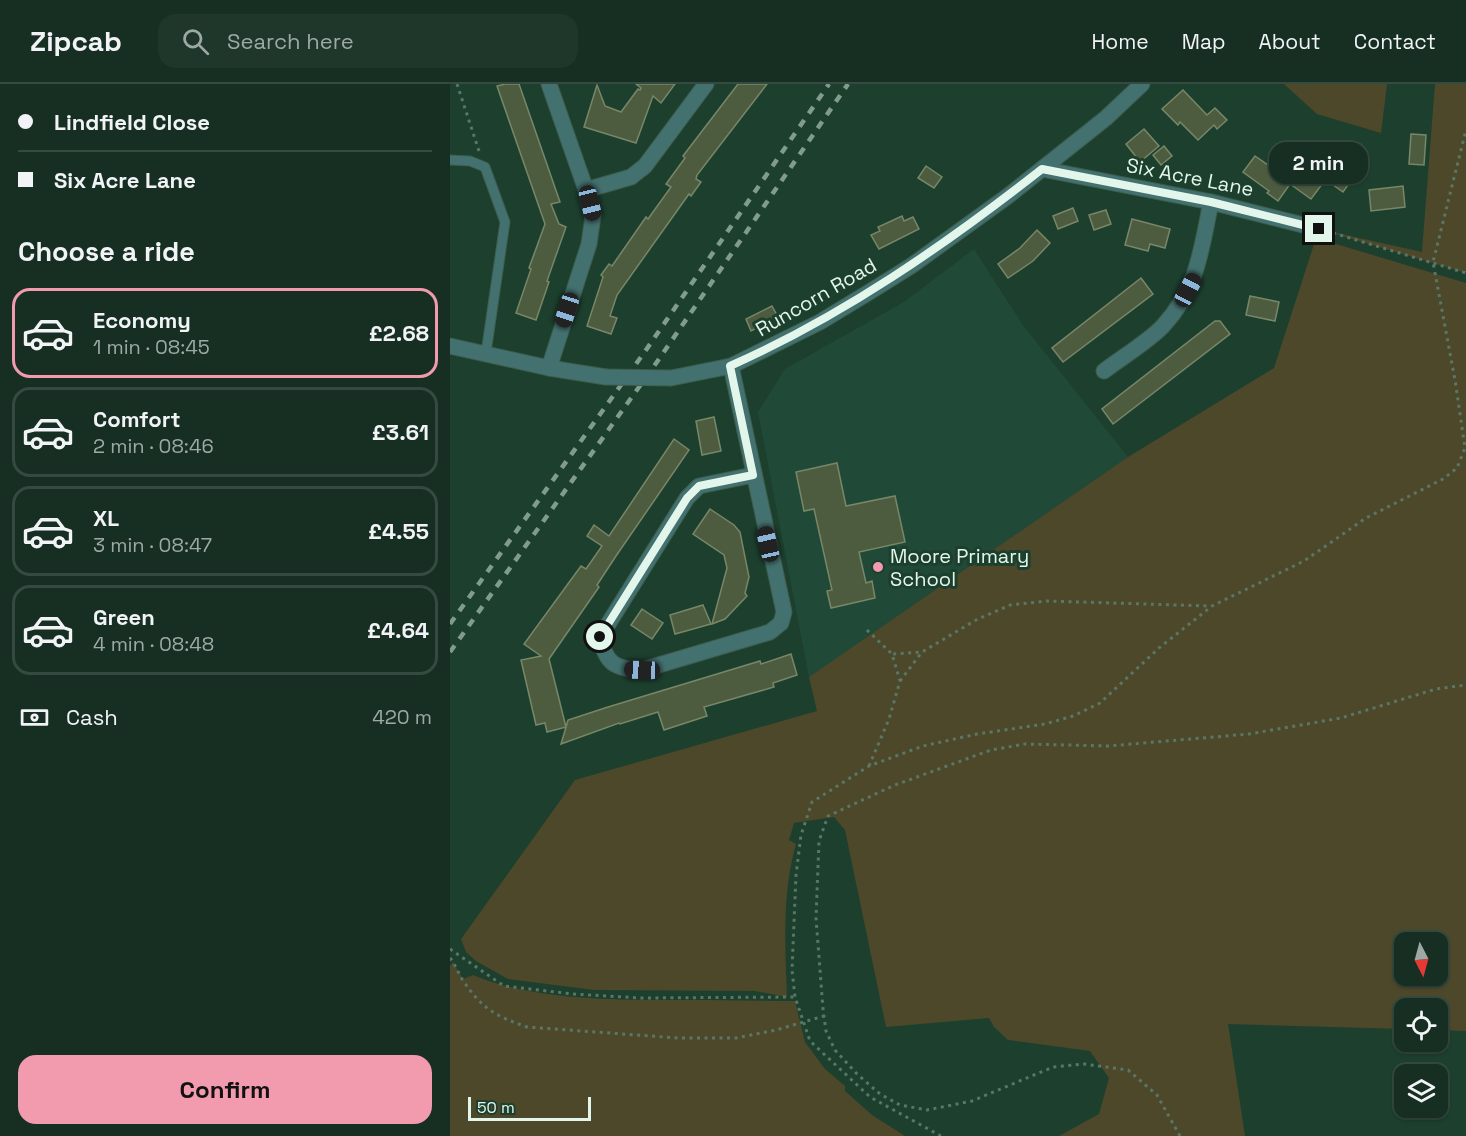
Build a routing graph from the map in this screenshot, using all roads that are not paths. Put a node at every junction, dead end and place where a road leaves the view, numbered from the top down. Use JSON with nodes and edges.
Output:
{"nodes":[{"id":1,"x":549,"y":84,"type":"edge"},
{"id":2,"x":705,"y":84,"type":"edge"},
{"id":3,"x":1142,"y":84,"type":"edge"},
{"id":4,"x":450,"y":160,"type":"edge"},
{"id":5,"x":1042,"y":169,"type":"junction"},
{"id":6,"x":586,"y":190,"type":"junction"},
{"id":7,"x":1211,"y":202,"type":"junction"},
{"id":8,"x":1319,"y":229,"type":"road end"},
{"id":9,"x":450,"y":346,"type":"edge"},
{"id":10,"x":486,"y":353,"type":"junction"},
{"id":11,"x":730,"y":366,"type":"junction"},
{"id":12,"x":549,"y":368,"type":"junction"},
{"id":13,"x":1104,"y":371,"type":"dead end"},
{"id":14,"x":753,"y":475,"type":"junction"}],
"edges":[{"from":1,"to":6,"type":"street"},
{"from":2,"to":6,"type":"street"},
{"from":3,"to":5,"type":"street","name":"Runcorn Road"},
{"from":4,"to":10,"type":"lane"},
{"from":5,"to":7,"type":"street","name":"Six Acre Lane"},
{"from":5,"to":11,"type":"street","name":"Runcorn Road"},
{"from":6,"to":12,"type":"street"},
{"from":7,"to":8,"type":"street","name":"Six Acre Lane"},
{"from":7,"to":13,"type":"street"},
{"from":9,"to":10,"type":"street","name":"Runcorn Road"},
{"from":10,"to":12,"type":"street","name":"Runcorn Road"},
{"from":11,"to":12,"type":"street","name":"Runcorn Road","bridge":true},
{"from":11,"to":14,"type":"street"},
{"from":14,"to":14,"type":"street"}]}
